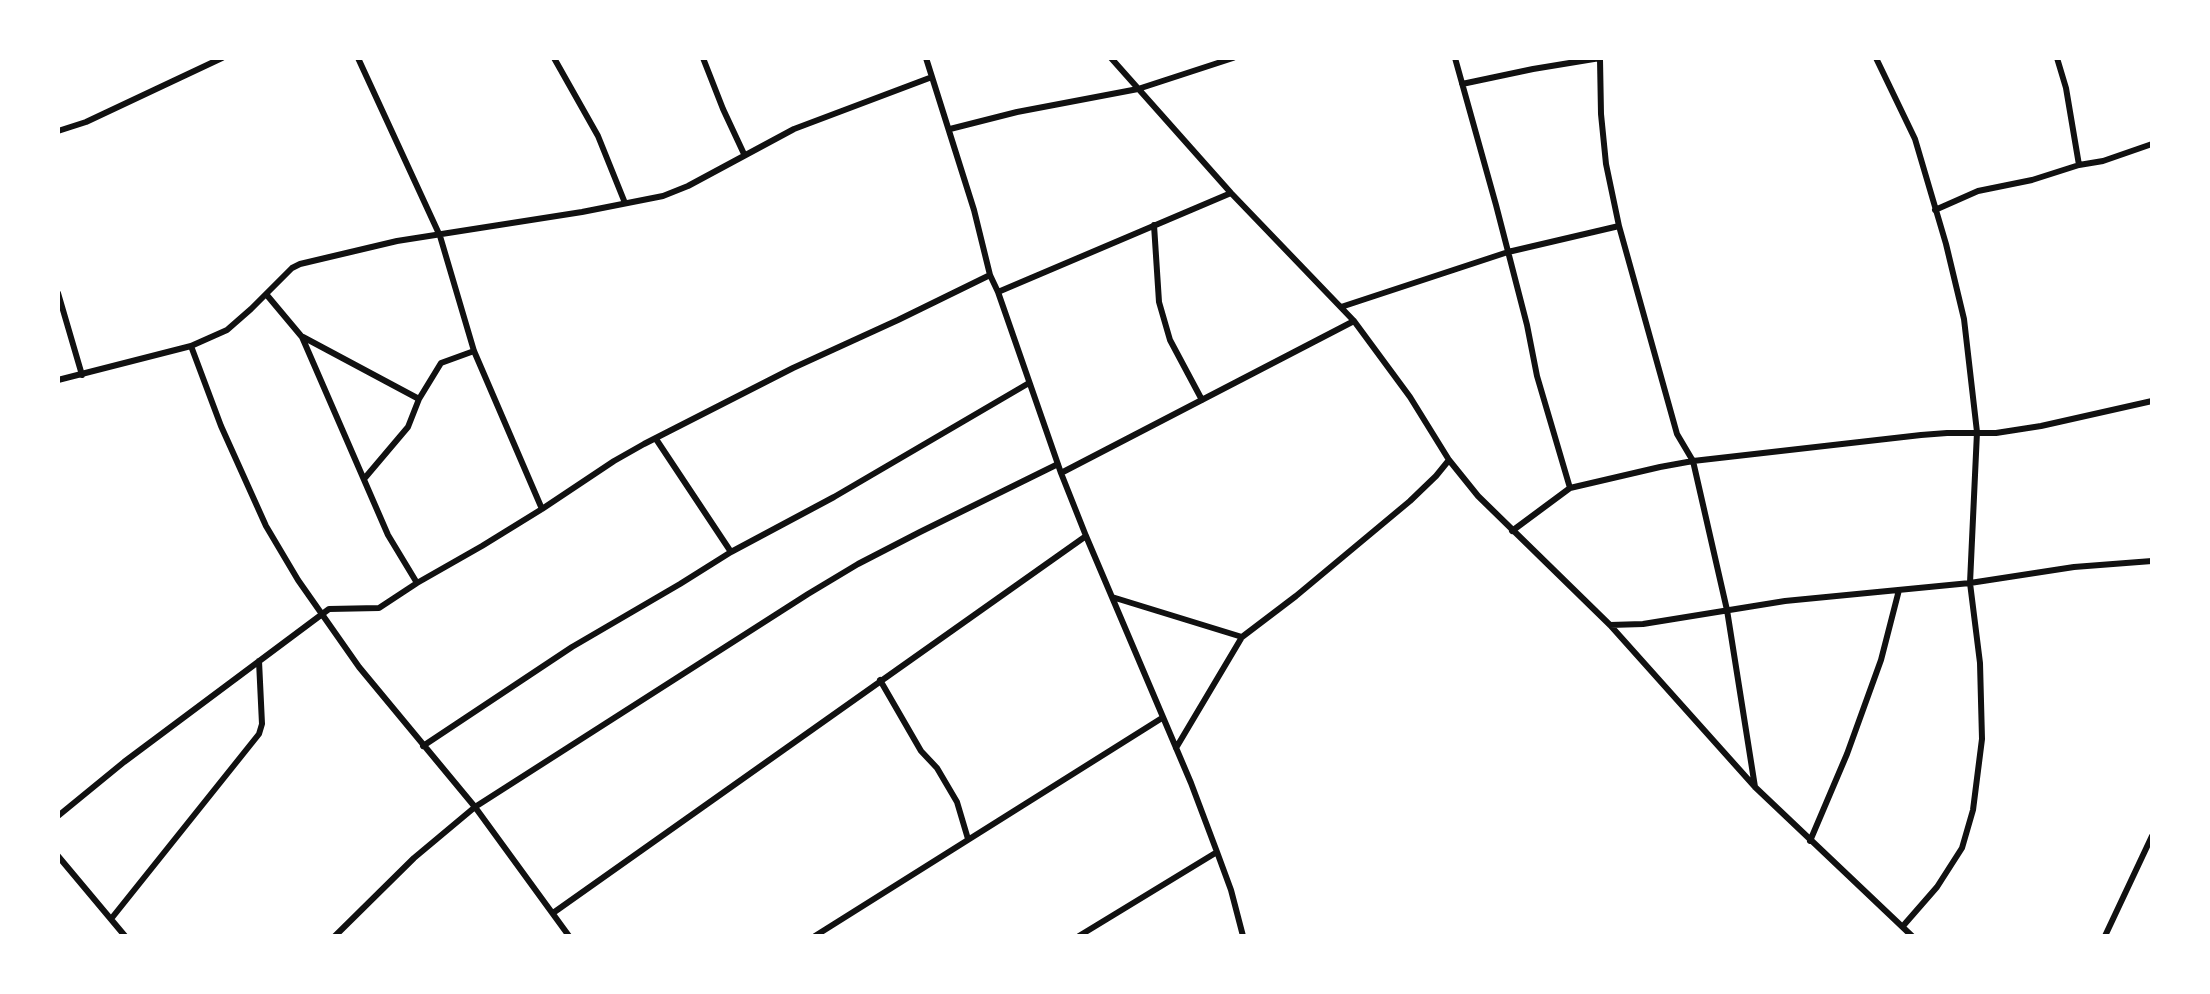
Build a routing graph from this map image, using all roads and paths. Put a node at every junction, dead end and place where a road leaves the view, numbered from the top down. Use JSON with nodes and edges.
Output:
{"nodes":[{"id":1,"x":222,"y":58,"type":"edge"},
{"id":2,"x":358,"y":58,"type":"edge"},
{"id":3,"x":554,"y":58,"type":"edge"},
{"id":4,"x":703,"y":58,"type":"edge"},
{"id":5,"x":926,"y":58,"type":"edge"},
{"id":6,"x":1111,"y":58,"type":"edge"},
{"id":7,"x":1233,"y":58,"type":"edge"},
{"id":8,"x":1455,"y":58,"type":"edge"},
{"id":9,"x":1600,"y":58,"type":"edge"},
{"id":10,"x":1876,"y":58,"type":"edge"},
{"id":11,"x":2057,"y":58,"type":"edge"},
{"id":12,"x":932,"y":77,"type":"junction"},
{"id":13,"x":1462,"y":84,"type":"junction"},
{"id":14,"x":1138,"y":89,"type":"junction"},
{"id":15,"x":950,"y":129,"type":"junction"},
{"id":16,"x":58,"y":130,"type":"edge"},
{"id":17,"x":2151,"y":144,"type":"edge"},
{"id":18,"x":744,"y":154,"type":"junction"},
{"id":19,"x":2079,"y":165,"type":"junction"},
{"id":20,"x":1231,"y":192,"type":"junction"},
{"id":21,"x":625,"y":203,"type":"junction"},
{"id":22,"x":1935,"y":210,"type":"junction"},
{"id":23,"x":1154,"y":225,"type":"junction"},
{"id":24,"x":1619,"y":226,"type":"junction"},
{"id":25,"x":440,"y":236,"type":"junction"},
{"id":26,"x":1508,"y":252,"type":"junction"},
{"id":27,"x":990,"y":275,"type":"junction"},
{"id":28,"x":998,"y":292,"type":"junction"},
{"id":29,"x":58,"y":293,"type":"edge"},
{"id":30,"x":266,"y":294,"type":"junction"},
{"id":31,"x":1341,"y":307,"type":"junction"},
{"id":32,"x":1354,"y":321,"type":"junction"},
{"id":33,"x":302,"y":337,"type":"junction"},
{"id":34,"x":191,"y":346,"type":"junction"},
{"id":35,"x":474,"y":351,"type":"junction"},
{"id":36,"x":82,"y":375,"type":"junction"},
{"id":37,"x":58,"y":380,"type":"edge"},
{"id":38,"x":1029,"y":383,"type":"junction"},
{"id":39,"x":419,"y":399,"type":"junction"},
{"id":40,"x":1202,"y":400,"type":"junction"},
{"id":41,"x":2151,"y":401,"type":"edge"},
{"id":42,"x":1977,"y":432,"type":"junction"},
{"id":43,"x":656,"y":438,"type":"junction"},
{"id":44,"x":1449,"y":460,"type":"junction"},
{"id":45,"x":1693,"y":461,"type":"junction"},
{"id":46,"x":1058,"y":464,"type":"junction"},
{"id":47,"x":1061,"y":473,"type":"junction"},
{"id":48,"x":364,"y":479,"type":"junction"},
{"id":49,"x":1570,"y":488,"type":"junction"},
{"id":50,"x":542,"y":509,"type":"junction"},
{"id":51,"x":1512,"y":531,"type":"junction"},
{"id":52,"x":1086,"y":536,"type":"junction"},
{"id":53,"x":731,"y":552,"type":"junction"},
{"id":54,"x":2151,"y":561,"type":"edge"},
{"id":55,"x":417,"y":583,"type":"junction"},
{"id":56,"x":1970,"y":583,"type":"junction"},
{"id":57,"x":1899,"y":590,"type":"junction"},
{"id":58,"x":1112,"y":597,"type":"junction"},
{"id":59,"x":1727,"y":610,"type":"junction"},
{"id":60,"x":322,"y":613,"type":"junction"},
{"id":61,"x":1610,"y":625,"type":"junction"},
{"id":62,"x":1242,"y":637,"type":"junction"},
{"id":63,"x":259,"y":661,"type":"junction"},
{"id":64,"x":880,"y":680,"type":"junction"},
{"id":65,"x":1162,"y":718,"type":"junction"},
{"id":66,"x":423,"y":746,"type":"junction"},
{"id":67,"x":1176,"y":748,"type":"junction"},
{"id":68,"x":1755,"y":787,"type":"junction"},
{"id":69,"x":475,"y":807,"type":"junction"},
{"id":70,"x":58,"y":816,"type":"edge"},
{"id":71,"x":2151,"y":836,"type":"edge"},
{"id":72,"x":968,"y":839,"type":"junction"},
{"id":73,"x":1810,"y":841,"type":"junction"},
{"id":74,"x":1217,"y":852,"type":"junction"},
{"id":75,"x":58,"y":856,"type":"edge"},
{"id":76,"x":553,"y":913,"type":"junction"},
{"id":77,"x":111,"y":919,"type":"junction"},
{"id":78,"x":1903,"y":926,"type":"junction"},
{"id":79,"x":125,"y":936,"type":"edge"},
{"id":80,"x":335,"y":936,"type":"edge"},
{"id":81,"x":570,"y":936,"type":"edge"},
{"id":82,"x":815,"y":936,"type":"edge"},
{"id":83,"x":1079,"y":936,"type":"edge"},
{"id":84,"x":1243,"y":936,"type":"edge"},
{"id":85,"x":1912,"y":936,"type":"edge"},
{"id":86,"x":2105,"y":936,"type":"edge"}],
"edges":[{"from":1,"to":16,"type":"street"},
{"from":2,"to":25,"type":"street"},
{"from":3,"to":21,"type":"street"},
{"from":4,"to":18,"type":"street"},
{"from":5,"to":12,"type":"street"},
{"from":6,"to":14,"type":"street"},
{"from":7,"to":14,"type":"street"},
{"from":8,"to":13,"type":"street"},
{"from":9,"to":13,"type":"street"},
{"from":9,"to":24,"type":"street"},
{"from":10,"to":22,"type":"street"},
{"from":11,"to":19,"type":"street"},
{"from":12,"to":15,"type":"street"},
{"from":12,"to":18,"type":"street"},
{"from":13,"to":26,"type":"street"},
{"from":14,"to":15,"type":"street"},
{"from":14,"to":20,"type":"street"},
{"from":15,"to":27,"type":"street"},
{"from":17,"to":19,"type":"street"},
{"from":18,"to":21,"type":"street"},
{"from":19,"to":22,"type":"street"},
{"from":20,"to":23,"type":"street"},
{"from":20,"to":31,"type":"street"},
{"from":21,"to":25,"type":"street"},
{"from":22,"to":42,"type":"street"},
{"from":23,"to":28,"type":"street"},
{"from":23,"to":40,"type":"street"},
{"from":24,"to":26,"type":"street"},
{"from":24,"to":45,"type":"street"},
{"from":25,"to":30,"type":"street"},
{"from":25,"to":35,"type":"street"},
{"from":26,"to":31,"type":"street"},
{"from":26,"to":49,"type":"street"},
{"from":27,"to":28,"type":"street"},
{"from":27,"to":43,"type":"street"},
{"from":28,"to":38,"type":"street"},
{"from":29,"to":36,"type":"street"},
{"from":30,"to":33,"type":"street"},
{"from":30,"to":34,"type":"street"},
{"from":31,"to":32,"type":"street"},
{"from":32,"to":40,"type":"street"},
{"from":32,"to":44,"type":"street"},
{"from":33,"to":39,"type":"street"},
{"from":33,"to":48,"type":"street"},
{"from":34,"to":36,"type":"street"},
{"from":34,"to":60,"type":"street"},
{"from":35,"to":39,"type":"street"},
{"from":35,"to":50,"type":"street"},
{"from":36,"to":37,"type":"street"},
{"from":38,"to":46,"type":"street"},
{"from":38,"to":53,"type":"street"},
{"from":39,"to":48,"type":"street"},
{"from":40,"to":47,"type":"street"},
{"from":41,"to":42,"type":"street"},
{"from":42,"to":45,"type":"street"},
{"from":42,"to":56,"type":"street"},
{"from":43,"to":50,"type":"street"},
{"from":43,"to":53,"type":"street"},
{"from":44,"to":51,"type":"street"},
{"from":44,"to":62,"type":"street"},
{"from":45,"to":49,"type":"street"},
{"from":45,"to":59,"type":"street"},
{"from":46,"to":47,"type":"street"},
{"from":46,"to":69,"type":"street"},
{"from":47,"to":52,"type":"street"},
{"from":48,"to":55,"type":"street"},
{"from":49,"to":51,"type":"street"},
{"from":50,"to":55,"type":"street"},
{"from":51,"to":61,"type":"street"},
{"from":52,"to":58,"type":"street"},
{"from":52,"to":64,"type":"street"},
{"from":53,"to":66,"type":"street"},
{"from":54,"to":56,"type":"street"},
{"from":55,"to":60,"type":"street"},
{"from":56,"to":57,"type":"street"},
{"from":56,"to":78,"type":"street"},
{"from":57,"to":59,"type":"street"},
{"from":57,"to":73,"type":"street"},
{"from":58,"to":62,"type":"street"},
{"from":58,"to":65,"type":"street"},
{"from":59,"to":61,"type":"street"},
{"from":59,"to":68,"type":"street"},
{"from":60,"to":63,"type":"street"},
{"from":60,"to":66,"type":"street"},
{"from":61,"to":68,"type":"street"},
{"from":62,"to":67,"type":"street"},
{"from":63,"to":70,"type":"street"},
{"from":63,"to":77,"type":"street"},
{"from":64,"to":72,"type":"street"},
{"from":64,"to":76,"type":"street"},
{"from":65,"to":67,"type":"street"},
{"from":65,"to":72,"type":"street"},
{"from":66,"to":69,"type":"street"},
{"from":67,"to":74,"type":"street"},
{"from":68,"to":73,"type":"street"},
{"from":69,"to":76,"type":"street"},
{"from":69,"to":80,"type":"street"},
{"from":71,"to":86,"type":"street"},
{"from":72,"to":82,"type":"street"},
{"from":73,"to":78,"type":"street"},
{"from":74,"to":83,"type":"street"},
{"from":74,"to":84,"type":"street"},
{"from":75,"to":77,"type":"street"},
{"from":76,"to":81,"type":"street"},
{"from":77,"to":79,"type":"street"},
{"from":78,"to":85,"type":"street"}]}
